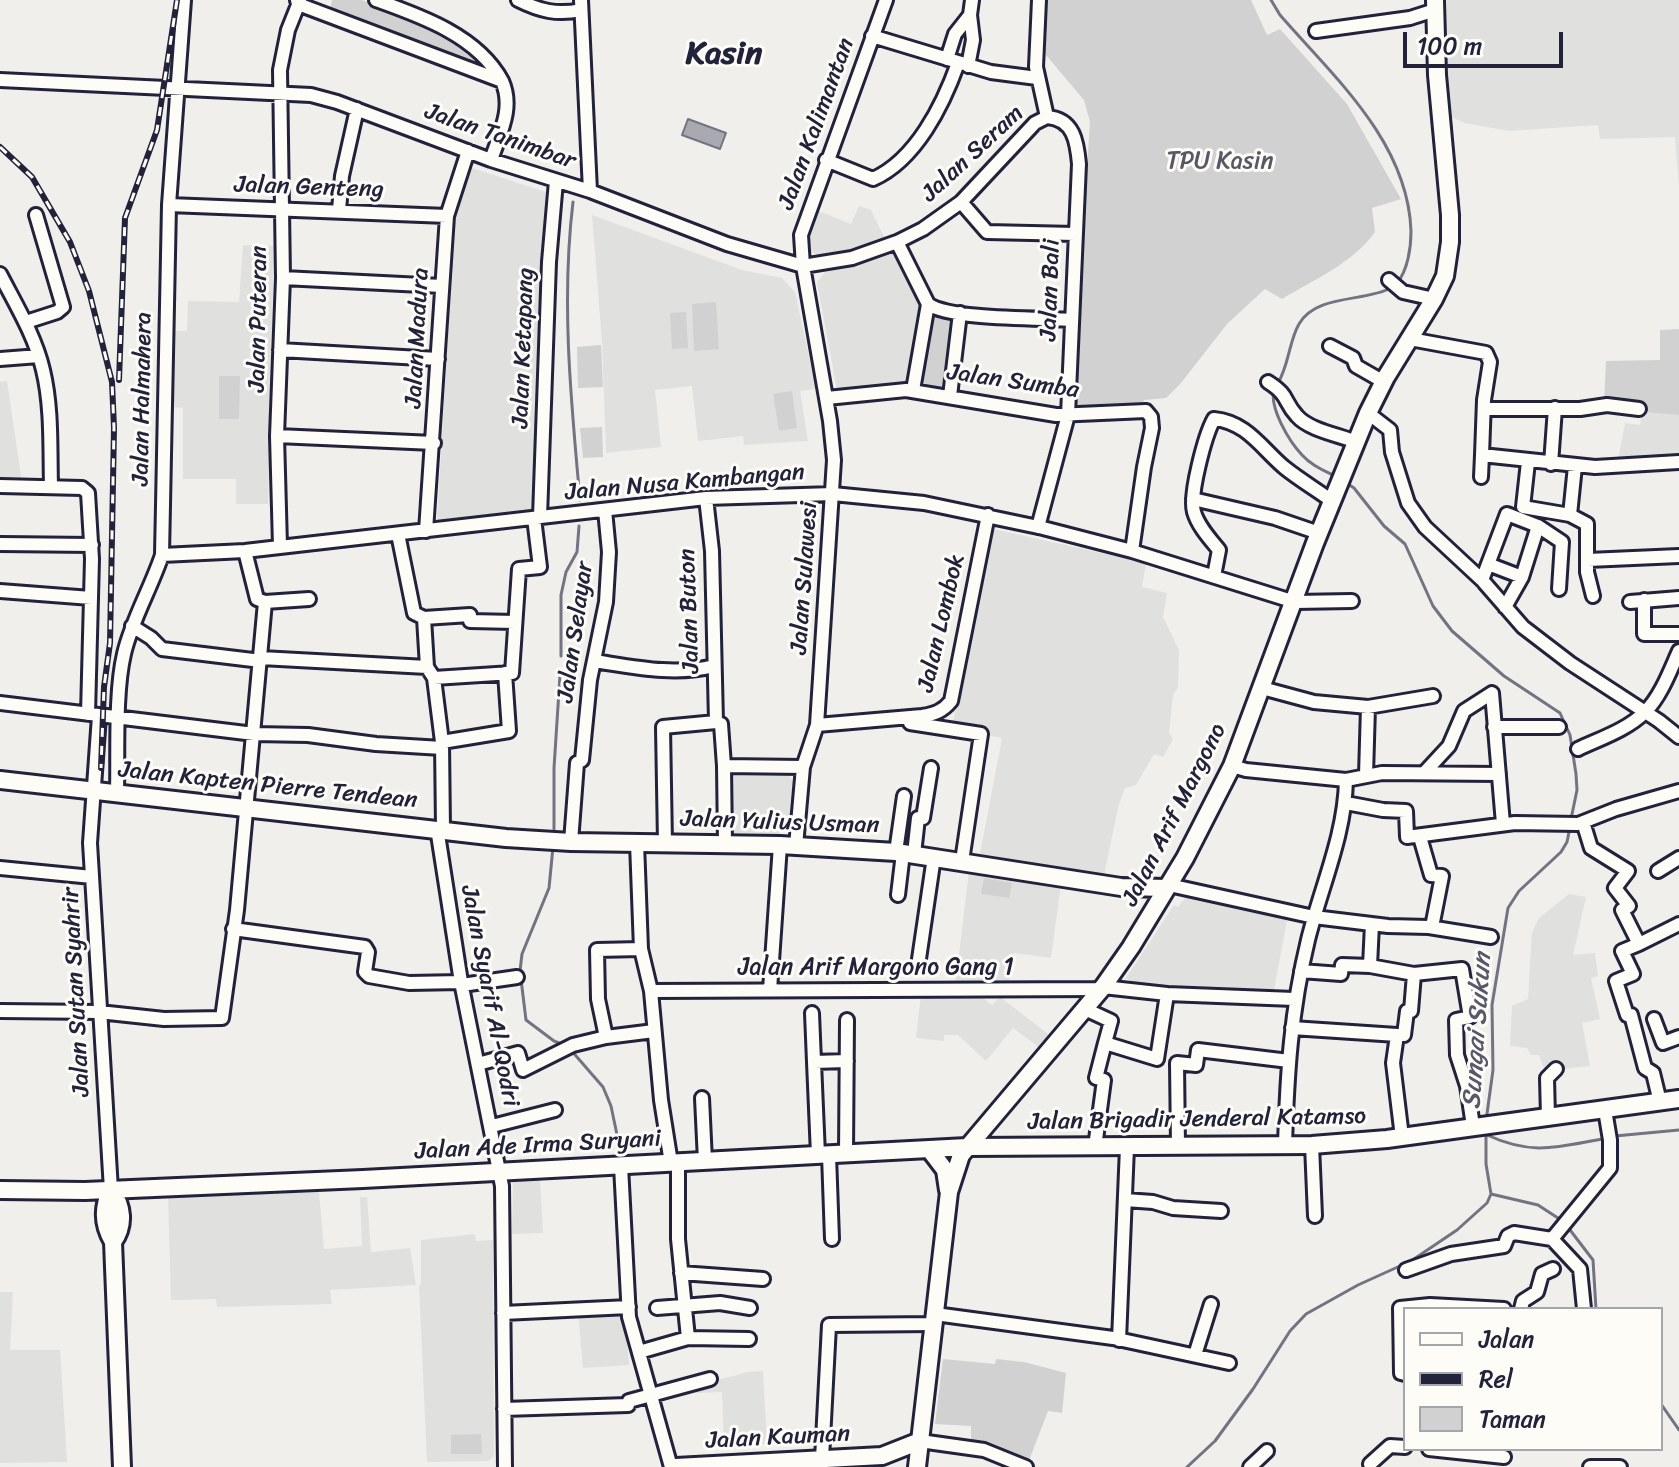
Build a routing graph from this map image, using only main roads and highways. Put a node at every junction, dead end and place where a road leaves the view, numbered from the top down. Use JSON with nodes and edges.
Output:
{"nodes":[{"id":1,"x":1435,"y":5,"type":"edge"},
{"id":2,"x":0,"y":780,"type":"edge"},
{"id":3,"x":440,"y":829,"type":"joint"},
{"id":4,"x":1168,"y":886,"type":"junction"},
{"id":5,"x":1121,"y":887,"type":"junction"},
{"id":6,"x":1151,"y":915,"type":"junction"},
{"id":7,"x":1679,"y":1099,"type":"edge"},
{"id":8,"x":967,"y":1147,"type":"junction"},
{"id":9,"x":929,"y":1149,"type":"junction"},
{"id":10,"x":0,"y":1190,"type":"edge"},
{"id":11,"x":111,"y":1190,"type":"junction"},
{"id":12,"x":949,"y":1192,"type":"junction"},
{"id":13,"x":920,"y":1441,"type":"junction"},
{"id":14,"x":882,"y":1456,"type":"junction"},
{"id":15,"x":790,"y":1464,"type":"edge"},
{"id":16,"x":122,"y":1467,"type":"edge"},
{"id":17,"x":673,"y":1467,"type":"edge"},
{"id":18,"x":915,"y":1467,"type":"edge"}],
"edges":[{"from":1,"to":4,"type":"main road","name":"Jalan Arif Margono"},
{"from":2,"to":3,"type":"main road","name":"Jalan Kapten Pierre Tendean"},
{"from":3,"to":5,"type":"main road","name":"Jalan Yulius Usman"},
{"from":4,"to":5,"type":"main road","name":"Jalan Yulius Usman"},
{"from":4,"to":6,"type":"main road","name":"Jalan Arif Margono"},
{"from":5,"to":6,"type":"main road"},
{"from":6,"to":8,"type":"main road","name":"Jalan Arif Margono"},
{"from":7,"to":8,"type":"main road","name":"Jalan Brigadir Jenderal Katamso"},
{"from":8,"to":9,"type":"main road","name":"Jalan Ade Irma Suryani"},
{"from":8,"to":12,"type":"main road","name":"Jalan Arif Margono"},
{"from":9,"to":11,"type":"main road","name":"Jalan Ade Irma Suryani"},
{"from":9,"to":12,"type":"main road"},
{"from":10,"to":11,"type":"main road","name":"Jalan Ade Irma Suryani"},
{"from":11,"to":16,"type":"main road"},
{"from":12,"to":13,"type":"main road","name":"Jalan Arif Margono"},
{"from":13,"to":14,"type":"main road","name":"Jalan Kauman"},
{"from":13,"to":18,"type":"main road","name":"Jalan Arif Margono"},
{"from":14,"to":15,"type":"main road","name":"Jalan Kauman"},
{"from":14,"to":18,"type":"main road","name":"Jalan Kauman"},
{"from":15,"to":17,"type":"main road","name":"Jalan Kauman"}]}
